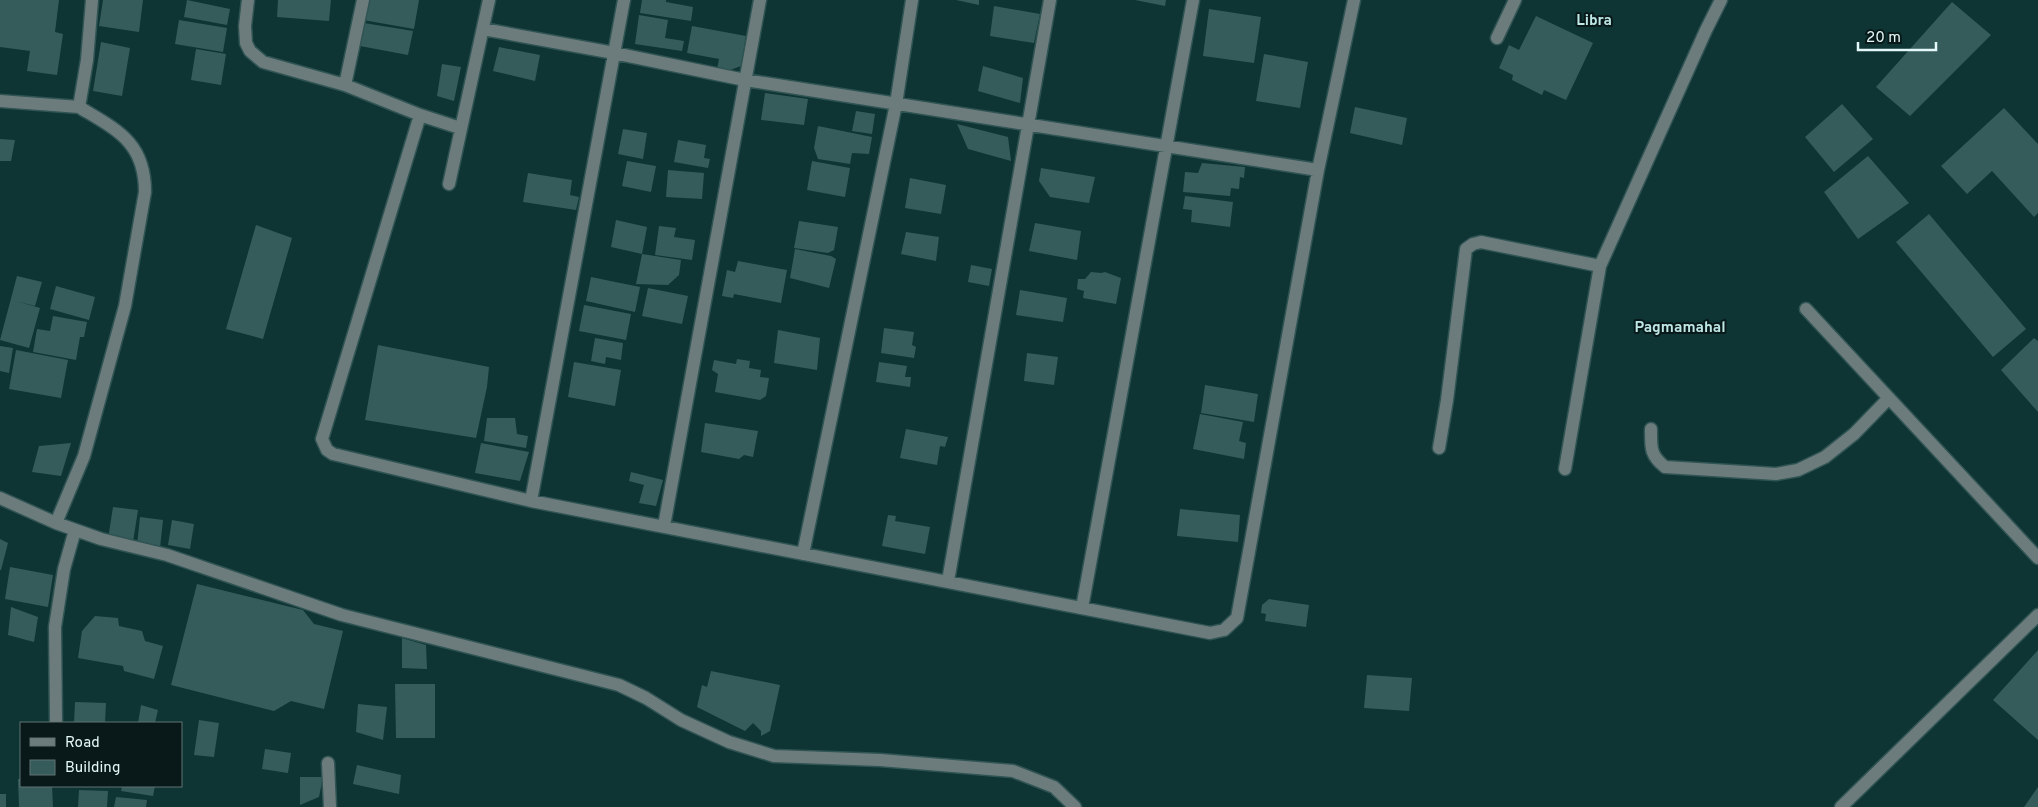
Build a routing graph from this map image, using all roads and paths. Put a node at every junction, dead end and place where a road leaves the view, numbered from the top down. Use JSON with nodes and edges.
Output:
{"nodes":[{"id":1,"x":92,"y":0,"type":"edge"},
{"id":2,"x":248,"y":0,"type":"edge"},
{"id":3,"x":362,"y":0,"type":"edge"},
{"id":4,"x":489,"y":0,"type":"edge"},
{"id":5,"x":624,"y":0,"type":"edge"},
{"id":6,"x":760,"y":0,"type":"edge"},
{"id":7,"x":912,"y":0,"type":"edge"},
{"id":8,"x":1050,"y":0,"type":"edge"},
{"id":9,"x":1193,"y":0,"type":"edge"},
{"id":10,"x":1354,"y":0,"type":"edge"},
{"id":11,"x":1515,"y":0,"type":"edge"},
{"id":12,"x":1721,"y":0,"type":"edge"},
{"id":13,"x":483,"y":29,"type":"junction"},
{"id":14,"x":1497,"y":38,"type":"dead end"},
{"id":15,"x":614,"y":53,"type":"junction"},
{"id":16,"x":745,"y":80,"type":"junction"},
{"id":17,"x":345,"y":84,"type":"junction"},
{"id":18,"x":0,"y":101,"type":"edge"},
{"id":19,"x":896,"y":104,"type":"junction"},
{"id":20,"x":78,"y":107,"type":"junction"},
{"id":21,"x":420,"y":116,"type":"junction"},
{"id":22,"x":1029,"y":124,"type":"junction"},
{"id":23,"x":460,"y":128,"type":"junction"},
{"id":24,"x":1166,"y":147,"type":"junction"},
{"id":25,"x":1318,"y":170,"type":"junction"},
{"id":26,"x":449,"y":184,"type":"dead end"},
{"id":27,"x":1600,"y":266,"type":"junction"},
{"id":28,"x":1806,"y":309,"type":"dead end"},
{"id":29,"x":1889,"y":398,"type":"junction"},
{"id":30,"x":1651,"y":429,"type":"dead end"},
{"id":31,"x":1439,"y":448,"type":"dead end"},
{"id":32,"x":1565,"y":469,"type":"dead end"},
{"id":33,"x":0,"y":498,"type":"edge"},
{"id":34,"x":531,"y":501,"type":"junction"},
{"id":35,"x":56,"y":523,"type":"junction"},
{"id":36,"x":664,"y":526,"type":"junction"},
{"id":37,"x":76,"y":530,"type":"junction"},
{"id":38,"x":803,"y":554,"type":"junction"},
{"id":39,"x":2038,"y":558,"type":"edge"},
{"id":40,"x":948,"y":581,"type":"junction"},
{"id":41,"x":1082,"y":608,"type":"junction"},
{"id":42,"x":2038,"y":615,"type":"edge"},
{"id":43,"x":56,"y":722,"type":"edge"},
{"id":44,"x":328,"y":763,"type":"dead end"},
{"id":45,"x":330,"y":807,"type":"edge"},
{"id":46,"x":1075,"y":807,"type":"edge"},
{"id":47,"x":1841,"y":807,"type":"edge"}],
"edges":[{"from":1,"to":20,"type":"street"},
{"from":2,"to":17,"type":"street"},
{"from":3,"to":17,"type":"street"},
{"from":4,"to":13,"type":"street"},
{"from":5,"to":15,"type":"street"},
{"from":6,"to":16,"type":"street"},
{"from":7,"to":19,"type":"street"},
{"from":8,"to":22,"type":"street"},
{"from":9,"to":24,"type":"street"},
{"from":10,"to":25,"type":"street"},
{"from":11,"to":14,"type":"street"},
{"from":12,"to":27,"type":"street"},
{"from":13,"to":15,"type":"street"},
{"from":13,"to":23,"type":"street"},
{"from":15,"to":16,"type":"street"},
{"from":15,"to":34,"type":"street"},
{"from":16,"to":19,"type":"street"},
{"from":16,"to":36,"type":"street"},
{"from":17,"to":21,"type":"street"},
{"from":18,"to":20,"type":"street"},
{"from":19,"to":22,"type":"street"},
{"from":19,"to":38,"type":"street"},
{"from":20,"to":35,"type":"street"},
{"from":21,"to":23,"type":"street"},
{"from":21,"to":34,"type":"street"},
{"from":22,"to":24,"type":"street"},
{"from":22,"to":40,"type":"street"},
{"from":23,"to":26,"type":"street"},
{"from":24,"to":25,"type":"street"},
{"from":24,"to":41,"type":"street"},
{"from":25,"to":41,"type":"street"},
{"from":27,"to":31,"type":"street"},
{"from":27,"to":32,"type":"street"},
{"from":28,"to":29,"type":"street"},
{"from":29,"to":30,"type":"street"},
{"from":29,"to":39,"type":"street"},
{"from":33,"to":35,"type":"street"},
{"from":34,"to":36,"type":"street"},
{"from":35,"to":37,"type":"street"},
{"from":36,"to":38,"type":"street"},
{"from":37,"to":43,"type":"street"},
{"from":37,"to":46,"type":"street"},
{"from":38,"to":40,"type":"street"},
{"from":40,"to":41,"type":"street"},
{"from":42,"to":47,"type":"street"},
{"from":44,"to":45,"type":"street"}]}
